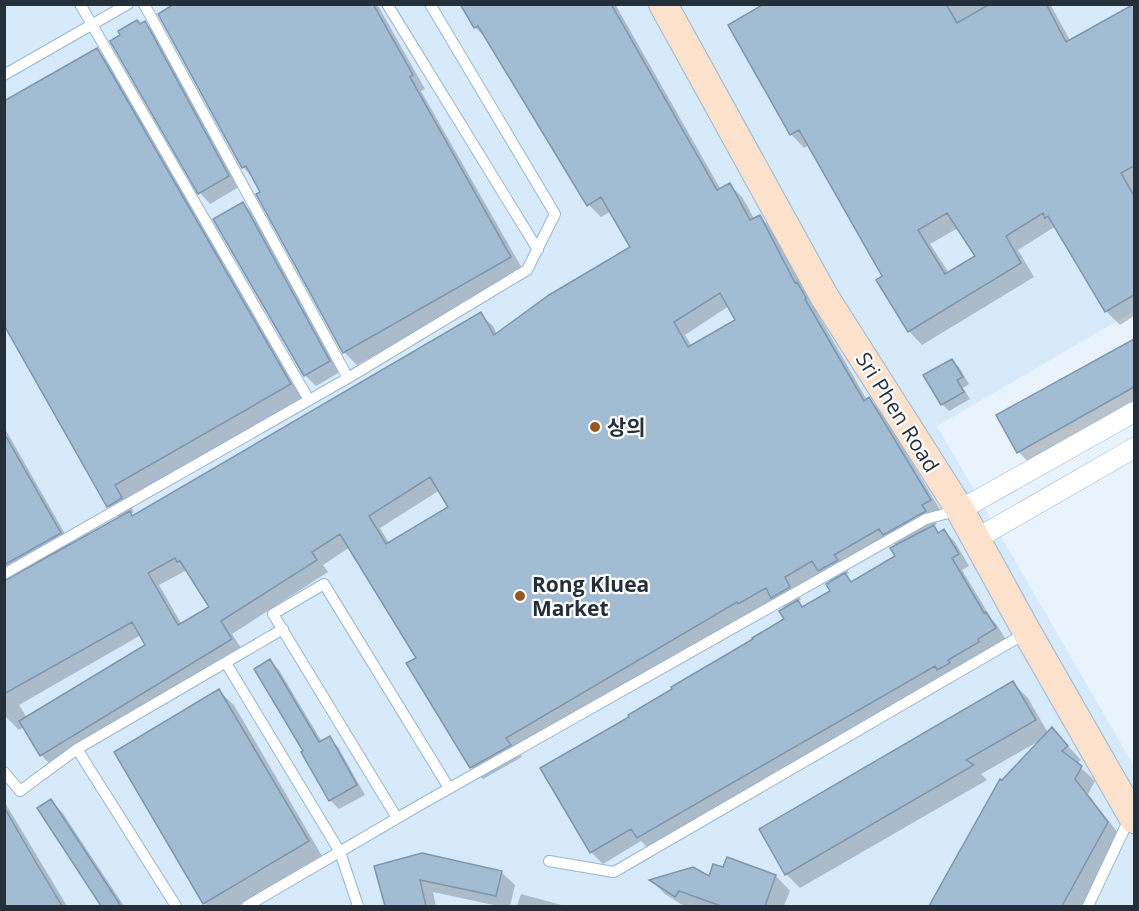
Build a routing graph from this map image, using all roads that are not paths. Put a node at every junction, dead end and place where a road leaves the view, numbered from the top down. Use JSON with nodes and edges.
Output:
{"nodes":[{"id":1,"x":80,"y":4,"type":"edge"},
{"id":2,"x":128,"y":4,"type":"edge"},
{"id":3,"x":144,"y":4,"type":"edge"},
{"id":4,"x":387,"y":4,"type":"edge"},
{"id":5,"x":430,"y":4,"type":"edge"},
{"id":6,"x":663,"y":4,"type":"edge"},
{"id":7,"x":92,"y":25,"type":"junction"},
{"id":8,"x":4,"y":75,"type":"edge"},
{"id":9,"x":538,"y":250,"type":"junction"},
{"id":10,"x":348,"y":378,"type":"junction"},
{"id":11,"x":309,"y":400,"type":"junction"},
{"id":12,"x":1134,"y":412,"type":"edge"},
{"id":13,"x":1134,"y":448,"type":"edge"},
{"id":14,"x":960,"y":510,"type":"junction"},
{"id":15,"x":976,"y":539,"type":"junction"},
{"id":16,"x":4,"y":574,"type":"edge"},
{"id":17,"x":283,"y":629,"type":"junction"},
{"id":18,"x":1027,"y":632,"type":"junction"},
{"id":19,"x":226,"y":663,"type":"junction"},
{"id":20,"x":77,"y":749,"type":"junction"},
{"id":21,"x":4,"y":772,"type":"edge"},
{"id":22,"x":449,"y":788,"type":"junction"},
{"id":23,"x":1133,"y":816,"type":"edge"},
{"id":24,"x":397,"y":818,"type":"junction"},
{"id":25,"x":340,"y":852,"type":"junction"},
{"id":26,"x":549,"y":861,"type":"dead end"},
{"id":27,"x":176,"y":906,"type":"edge"},
{"id":28,"x":247,"y":906,"type":"edge"},
{"id":29,"x":358,"y":906,"type":"edge"},
{"id":30,"x":1088,"y":906,"type":"edge"}],
"edges":[{"from":1,"to":7,"type":"lane"},
{"from":2,"to":7,"type":"lane"},
{"from":3,"to":10,"type":"lane"},
{"from":4,"to":9,"type":"lane"},
{"from":5,"to":9,"type":"lane"},
{"from":6,"to":14,"type":"main road","name":"Sri Phen Road"},
{"from":7,"to":8,"type":"lane"},
{"from":7,"to":11,"type":"lane"},
{"from":9,"to":10,"type":"lane"},
{"from":10,"to":11,"type":"lane"},
{"from":11,"to":16,"type":"lane"},
{"from":12,"to":14,"type":"street"},
{"from":13,"to":15,"type":"street"},
{"from":14,"to":15,"type":"main road","name":"Sri Phen Road"},
{"from":14,"to":22,"type":"lane"},
{"from":15,"to":18,"type":"main road","name":"Sri Phen Road"},
{"from":17,"to":19,"type":"lane"},
{"from":17,"to":22,"type":"lane"},
{"from":17,"to":24,"type":"lane"},
{"from":18,"to":23,"type":"main road","name":"Sri Phen Road"},
{"from":18,"to":26,"type":"lane"},
{"from":19,"to":20,"type":"lane"},
{"from":19,"to":25,"type":"lane"},
{"from":20,"to":21,"type":"lane"},
{"from":20,"to":27,"type":"lane"},
{"from":22,"to":24,"type":"lane"},
{"from":23,"to":30,"type":"lane"},
{"from":24,"to":25,"type":"lane"},
{"from":25,"to":28,"type":"lane"},
{"from":25,"to":29,"type":"lane"}]}
